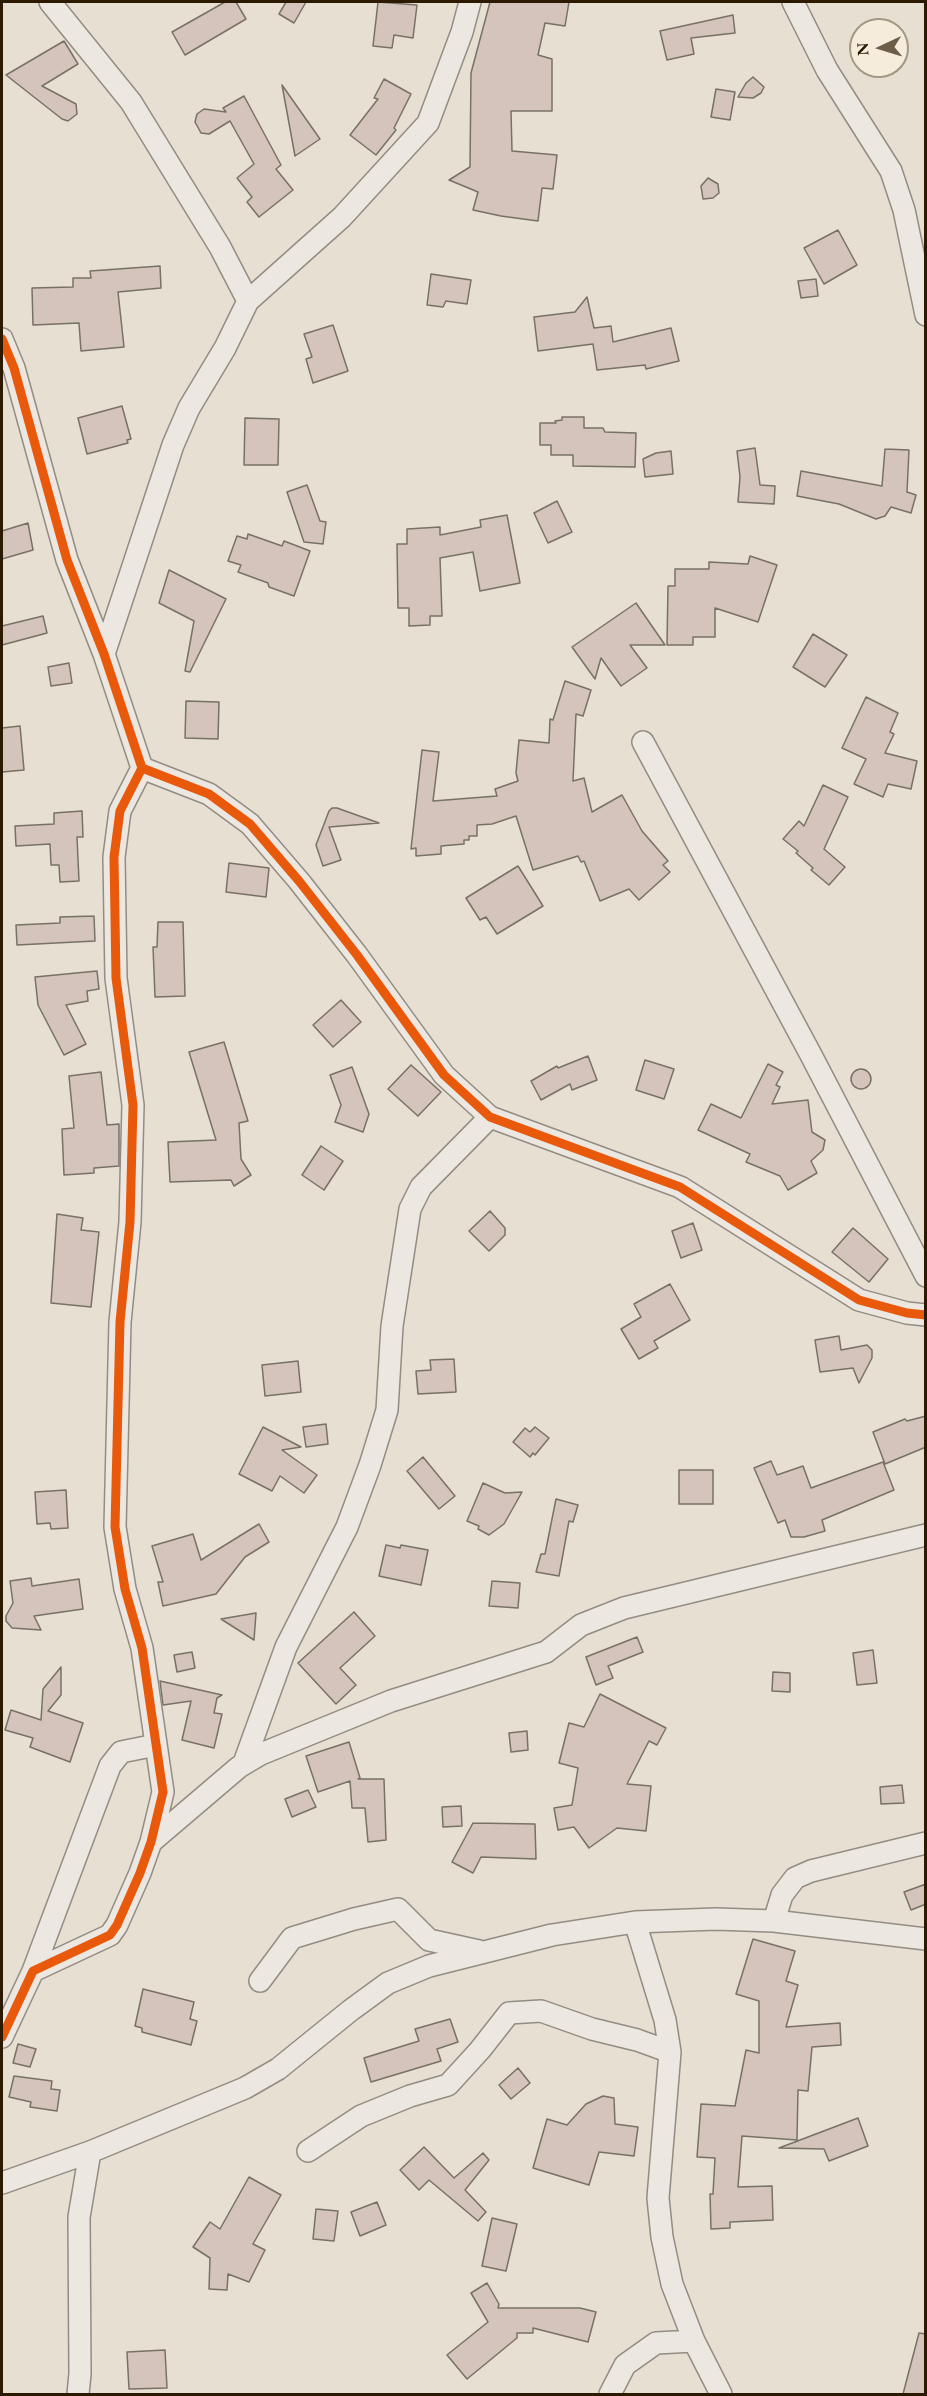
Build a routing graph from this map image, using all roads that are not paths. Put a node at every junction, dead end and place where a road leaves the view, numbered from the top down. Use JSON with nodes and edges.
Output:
{"nodes":[{"id":1,"x":50,"y":2,"type":"edge"},
{"id":2,"x":470,"y":2,"type":"edge"},
{"id":3,"x":793,"y":2,"type":"edge"},
{"id":4,"x":248,"y":301,"type":"junction"},
{"id":5,"x":924,"y":304,"type":"edge"},
{"id":6,"x":2,"y":339,"type":"edge"},
{"id":7,"x":104,"y":654,"type":"junction"},
{"id":8,"x":643,"y":742,"type":"dead end"},
{"id":9,"x":142,"y":768,"type":"junction"},
{"id":10,"x":490,"y":1117,"type":"junction"},
{"id":11,"x":926,"y":1276,"type":"edge"},
{"id":12,"x":926,"y":1315,"type":"edge"},
{"id":13,"x":926,"y":1535,"type":"edge"},
{"id":14,"x":156,"y":1745,"type":"junction"},
{"id":15,"x":244,"y":1763,"type":"junction"},
{"id":16,"x":151,"y":1842,"type":"junction"},
{"id":17,"x":926,"y":1843,"type":"edge"},
{"id":18,"x":774,"y":1921,"type":"junction"},
{"id":19,"x":635,"y":1922,"type":"junction"},
{"id":20,"x":926,"y":1939,"type":"edge"},
{"id":21,"x":483,"y":1952,"type":"junction"},
{"id":22,"x":33,"y":1971,"type":"junction"},
{"id":23,"x":260,"y":1981,"type":"dead end"},
{"id":24,"x":2,"y":2037,"type":"edge"},
{"id":25,"x":670,"y":2052,"type":"junction"},
{"id":26,"x":308,"y":2151,"type":"dead end"},
{"id":27,"x":90,"y":2152,"type":"junction"},
{"id":28,"x":2,"y":2183,"type":"edge"},
{"id":29,"x":694,"y":2341,"type":"junction"},
{"id":30,"x":78,"y":2394,"type":"edge"},
{"id":31,"x":610,"y":2394,"type":"edge"},
{"id":32,"x":721,"y":2394,"type":"edge"}],
"edges":[{"from":1,"to":4,"type":"street"},
{"from":2,"to":4,"type":"street"},
{"from":3,"to":5,"type":"street"},
{"from":4,"to":7,"type":"street"},
{"from":6,"to":7,"type":"street"},
{"from":7,"to":9,"type":"street"},
{"from":8,"to":11,"type":"street"},
{"from":9,"to":10,"type":"street"},
{"from":9,"to":14,"type":"street"},
{"from":10,"to":12,"type":"street"},
{"from":10,"to":15,"type":"street"},
{"from":13,"to":15,"type":"street"},
{"from":14,"to":16,"type":"street"},
{"from":14,"to":22,"type":"street"},
{"from":15,"to":16,"type":"street"},
{"from":16,"to":22,"type":"street"},
{"from":17,"to":18,"type":"street"},
{"from":18,"to":19,"type":"street"},
{"from":18,"to":20,"type":"street"},
{"from":19,"to":21,"type":"street"},
{"from":19,"to":25,"type":"street"},
{"from":21,"to":23,"type":"street"},
{"from":21,"to":27,"type":"street"},
{"from":22,"to":24,"type":"street"},
{"from":25,"to":26,"type":"street"},
{"from":25,"to":29,"type":"street"},
{"from":27,"to":28,"type":"street"},
{"from":27,"to":30,"type":"street"},
{"from":29,"to":31,"type":"street"},
{"from":29,"to":32,"type":"street"}]}
